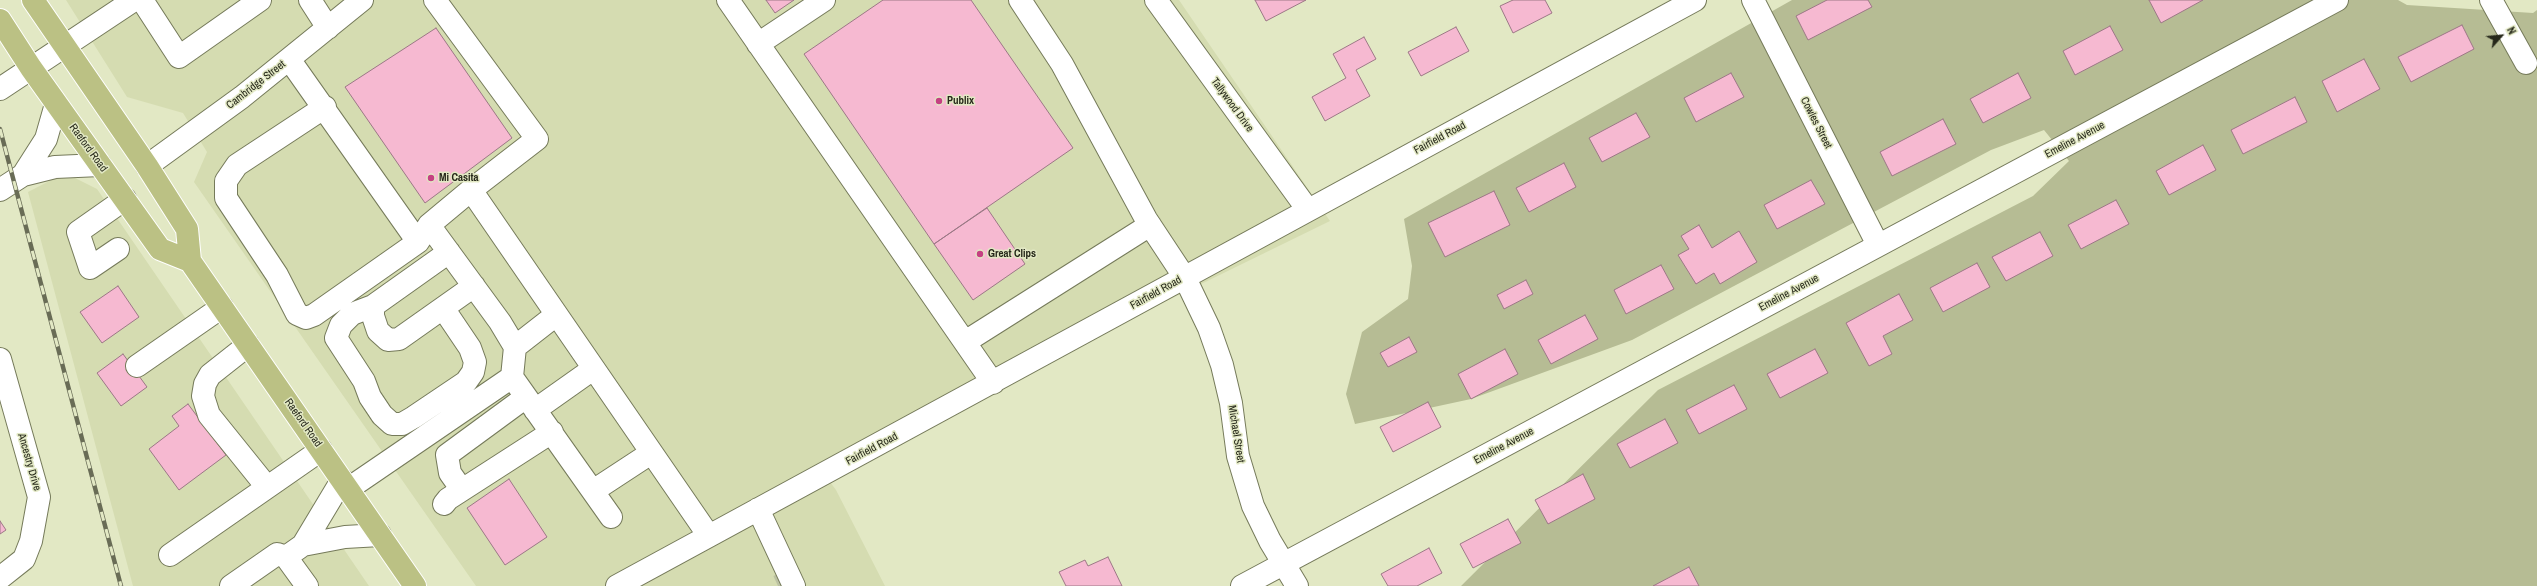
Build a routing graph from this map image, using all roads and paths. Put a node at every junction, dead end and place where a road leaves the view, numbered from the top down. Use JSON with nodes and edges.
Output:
{"nodes":[{"id":1,"x":33,"y":0,"type":"edge"},
{"id":2,"x":134,"y":0,"type":"edge"},
{"id":3,"x":142,"y":0,"type":"edge"},
{"id":4,"x":260,"y":0,"type":"edge"},
{"id":5,"x":310,"y":0,"type":"edge"},
{"id":6,"x":435,"y":0,"type":"edge"},
{"id":7,"x":728,"y":0,"type":"edge"},
{"id":8,"x":824,"y":0,"type":"edge"},
{"id":9,"x":1020,"y":0,"type":"edge"},
{"id":10,"x":1156,"y":0,"type":"edge"},
{"id":11,"x":1695,"y":0,"type":"edge"},
{"id":12,"x":1752,"y":0,"type":"edge"},
{"id":13,"x":2337,"y":0,"type":"edge"},
{"id":14,"x":2491,"y":0,"type":"edge"},
{"id":15,"x":350,"y":4,"type":"edge"},
{"id":16,"x":0,"y":20,"type":"edge"},
{"id":17,"x":328,"y":28,"type":"junction"},
{"id":18,"x":758,"y":44,"type":"junction"},
{"id":19,"x":63,"y":45,"type":"junction"},
{"id":20,"x":289,"y":59,"type":"junction"},
{"id":21,"x":2526,"y":63,"type":"dead end"},
{"id":22,"x":31,"y":68,"type":"junction"},
{"id":23,"x":0,"y":89,"type":"edge"},
{"id":24,"x":56,"y":104,"type":"junction"},
{"id":25,"x":325,"y":107,"type":"junction"},
{"id":26,"x":100,"y":165,"type":"junction"},
{"id":27,"x":147,"y":166,"type":"junction"},
{"id":28,"x":23,"y":175,"type":"junction"},
{"id":29,"x":0,"y":190,"type":"edge"},
{"id":30,"x":471,"y":190,"type":"junction"},
{"id":31,"x":125,"y":200,"type":"junction"},
{"id":32,"x":1308,"y":210,"type":"junction"},
{"id":33,"x":1150,"y":225,"type":"junction"},
{"id":34,"x":424,"y":234,"type":"junction"},
{"id":35,"x":1878,"y":245,"type":"junction"},
{"id":36,"x":118,"y":249,"type":"dead end"},
{"id":37,"x":449,"y":252,"type":"junction"},
{"id":38,"x":190,"y":261,"type":"junction"},
{"id":39,"x":1185,"y":278,"type":"junction"},
{"id":40,"x":474,"y":286,"type":"junction"},
{"id":41,"x":373,"y":306,"type":"junction"},
{"id":42,"x":222,"y":307,"type":"junction"},
{"id":43,"x":443,"y":308,"type":"junction"},
{"id":44,"x":556,"y":315,"type":"junction"},
{"id":45,"x":965,"y":342,"type":"junction"},
{"id":46,"x":248,"y":345,"type":"junction"},
{"id":47,"x":515,"y":347,"type":"junction"},
{"id":48,"x":0,"y":359,"type":"edge"},
{"id":49,"x":137,"y":366,"type":"dead end"},
{"id":50,"x":593,"y":369,"type":"junction"},
{"id":51,"x":512,"y":377,"type":"junction"},
{"id":52,"x":993,"y":383,"type":"junction"},
{"id":53,"x":531,"y":403,"type":"junction"},
{"id":54,"x":552,"y":432,"type":"junction"},
{"id":55,"x":321,"y":450,"type":"junction"},
{"id":56,"x":651,"y":453,"type":"junction"},
{"id":57,"x":345,"y":484,"type":"junction"},
{"id":58,"x":267,"y":487,"type":"junction"},
{"id":59,"x":462,"y":490,"type":"junction"},
{"id":60,"x":593,"y":492,"type":"junction"},
{"id":61,"x":444,"y":504,"type":"dead end"},
{"id":62,"x":758,"y":510,"type":"junction"},
{"id":63,"x":611,"y":517,"type":"dead end"},
{"id":64,"x":380,"y":535,"type":"junction"},
{"id":65,"x":709,"y":536,"type":"junction"},
{"id":66,"x":295,"y":551,"type":"junction"},
{"id":67,"x":170,"y":555,"type":"dead end"},
{"id":68,"x":1285,"y":563,"type":"junction"},
{"id":69,"x":0,"y":578,"type":"edge"},
{"id":70,"x":642,"y":581,"type":"edge"},
{"id":71,"x":230,"y":586,"type":"edge"},
{"id":72,"x":307,"y":586,"type":"edge"},
{"id":73,"x":415,"y":586,"type":"edge"},
{"id":74,"x":617,"y":586,"type":"edge"},
{"id":75,"x":794,"y":586,"type":"edge"},
{"id":76,"x":1242,"y":586,"type":"edge"},
{"id":77,"x":1297,"y":586,"type":"edge"}],
"edges":[{"from":1,"to":19,"type":"main road","name":"Raeford Road"},
{"from":2,"to":19,"type":"street"},
{"from":3,"to":4,"type":"street"},
{"from":5,"to":17,"type":"street"},
{"from":6,"to":30,"type":"street"},
{"from":7,"to":18,"type":"street"},
{"from":8,"to":18,"type":"street"},
{"from":9,"to":33,"type":"street","name":"Michael Street"},
{"from":10,"to":32,"type":"street","name":"Tallywood Drive"},
{"from":11,"to":32,"type":"street","name":"Fairfield Road"},
{"from":12,"to":35,"type":"street","name":"Cowles Street"},
{"from":13,"to":35,"type":"street","name":"Emeline Avenue"},
{"from":14,"to":21,"type":"street"},
{"from":15,"to":17,"type":"street","name":"Cambridge Street"},
{"from":16,"to":22,"type":"main road","name":"Raeford Road"},
{"from":17,"to":20,"type":"street","name":"Cambridge Street"},
{"from":18,"to":45,"type":"street"},
{"from":19,"to":22,"type":"street"},
{"from":19,"to":27,"type":"main road","name":"Raeford Road"},
{"from":20,"to":25,"type":"street"},
{"from":20,"to":27,"type":"street","name":"Cambridge Street"},
{"from":22,"to":23,"type":"street"},
{"from":22,"to":24,"type":"main road","name":"Raeford Road"},
{"from":24,"to":26,"type":"main road","name":"Raeford Road"},
{"from":24,"to":28,"type":"street"},
{"from":25,"to":34,"type":"street"},
{"from":25,"to":34,"type":"street"},
{"from":26,"to":28,"type":"street"},
{"from":26,"to":31,"type":"main road","name":"Raeford Road"},
{"from":27,"to":38,"type":"main road","name":"Raeford Road"},
{"from":28,"to":29,"type":"street"},
{"from":30,"to":34,"type":"street"},
{"from":30,"to":44,"type":"street"},
{"from":31,"to":36,"type":"street"},
{"from":31,"to":38,"type":"main road","name":"Raeford Road"},
{"from":32,"to":39,"type":"street","name":"Fairfield Road"},
{"from":33,"to":39,"type":"street","name":"Michael Street"},
{"from":33,"to":45,"type":"street"},
{"from":34,"to":37,"type":"street"},
{"from":35,"to":68,"type":"street","name":"Emeline Avenue"},
{"from":37,"to":40,"type":"street"},
{"from":37,"to":41,"type":"street"},
{"from":38,"to":42,"type":"main road","name":"Raeford Road"},
{"from":39,"to":52,"type":"street","name":"Fairfield Road"},
{"from":39,"to":68,"type":"street","name":"Michael Street"},
{"from":40,"to":43,"type":"street"},
{"from":40,"to":47,"type":"street"},
{"from":41,"to":43,"type":"street"},
{"from":41,"to":43,"type":"street"},
{"from":42,"to":46,"type":"main road","name":"Raeford Road"},
{"from":42,"to":49,"type":"street"},
{"from":44,"to":47,"type":"street"},
{"from":44,"to":50,"type":"street"},
{"from":45,"to":52,"type":"street"},
{"from":46,"to":55,"type":"main road","name":"Raeford Road"},
{"from":46,"to":58,"type":"street"},
{"from":47,"to":51,"type":"street"},
{"from":48,"to":69,"type":"street","name":"Ancestry Drive"},
{"from":50,"to":53,"type":"street"},
{"from":50,"to":56,"type":"street"},
{"from":51,"to":53,"type":"street"},
{"from":51,"to":57,"type":"street"},
{"from":52,"to":62,"type":"street","name":"Fairfield Road"},
{"from":53,"to":54,"type":"street"},
{"from":53,"to":59,"type":"street"},
{"from":54,"to":59,"type":"street"},
{"from":54,"to":60,"type":"street"},
{"from":55,"to":57,"type":"main road","name":"Raeford Road"},
{"from":55,"to":58,"type":"street"},
{"from":56,"to":60,"type":"street"},
{"from":56,"to":65,"type":"street"},
{"from":57,"to":64,"type":"main road","name":"Raeford Road"},
{"from":57,"to":66,"type":"street"},
{"from":58,"to":67,"type":"street"},
{"from":59,"to":61,"type":"street"},
{"from":60,"to":63,"type":"street"},
{"from":62,"to":65,"type":"street","name":"Fairfield Road"},
{"from":62,"to":75,"type":"street"},
{"from":64,"to":66,"type":"street"},
{"from":64,"to":73,"type":"main road","name":"Raeford Road"},
{"from":65,"to":70,"type":"street","name":"Fairfield Road"},
{"from":66,"to":71,"type":"street"},
{"from":66,"to":72,"type":"street"},
{"from":68,"to":76,"type":"street","name":"Emeline Avenue"},
{"from":68,"to":77,"type":"street","name":"Michael Street"},
{"from":70,"to":74,"type":"street","name":"Fairfield Road"}]}
